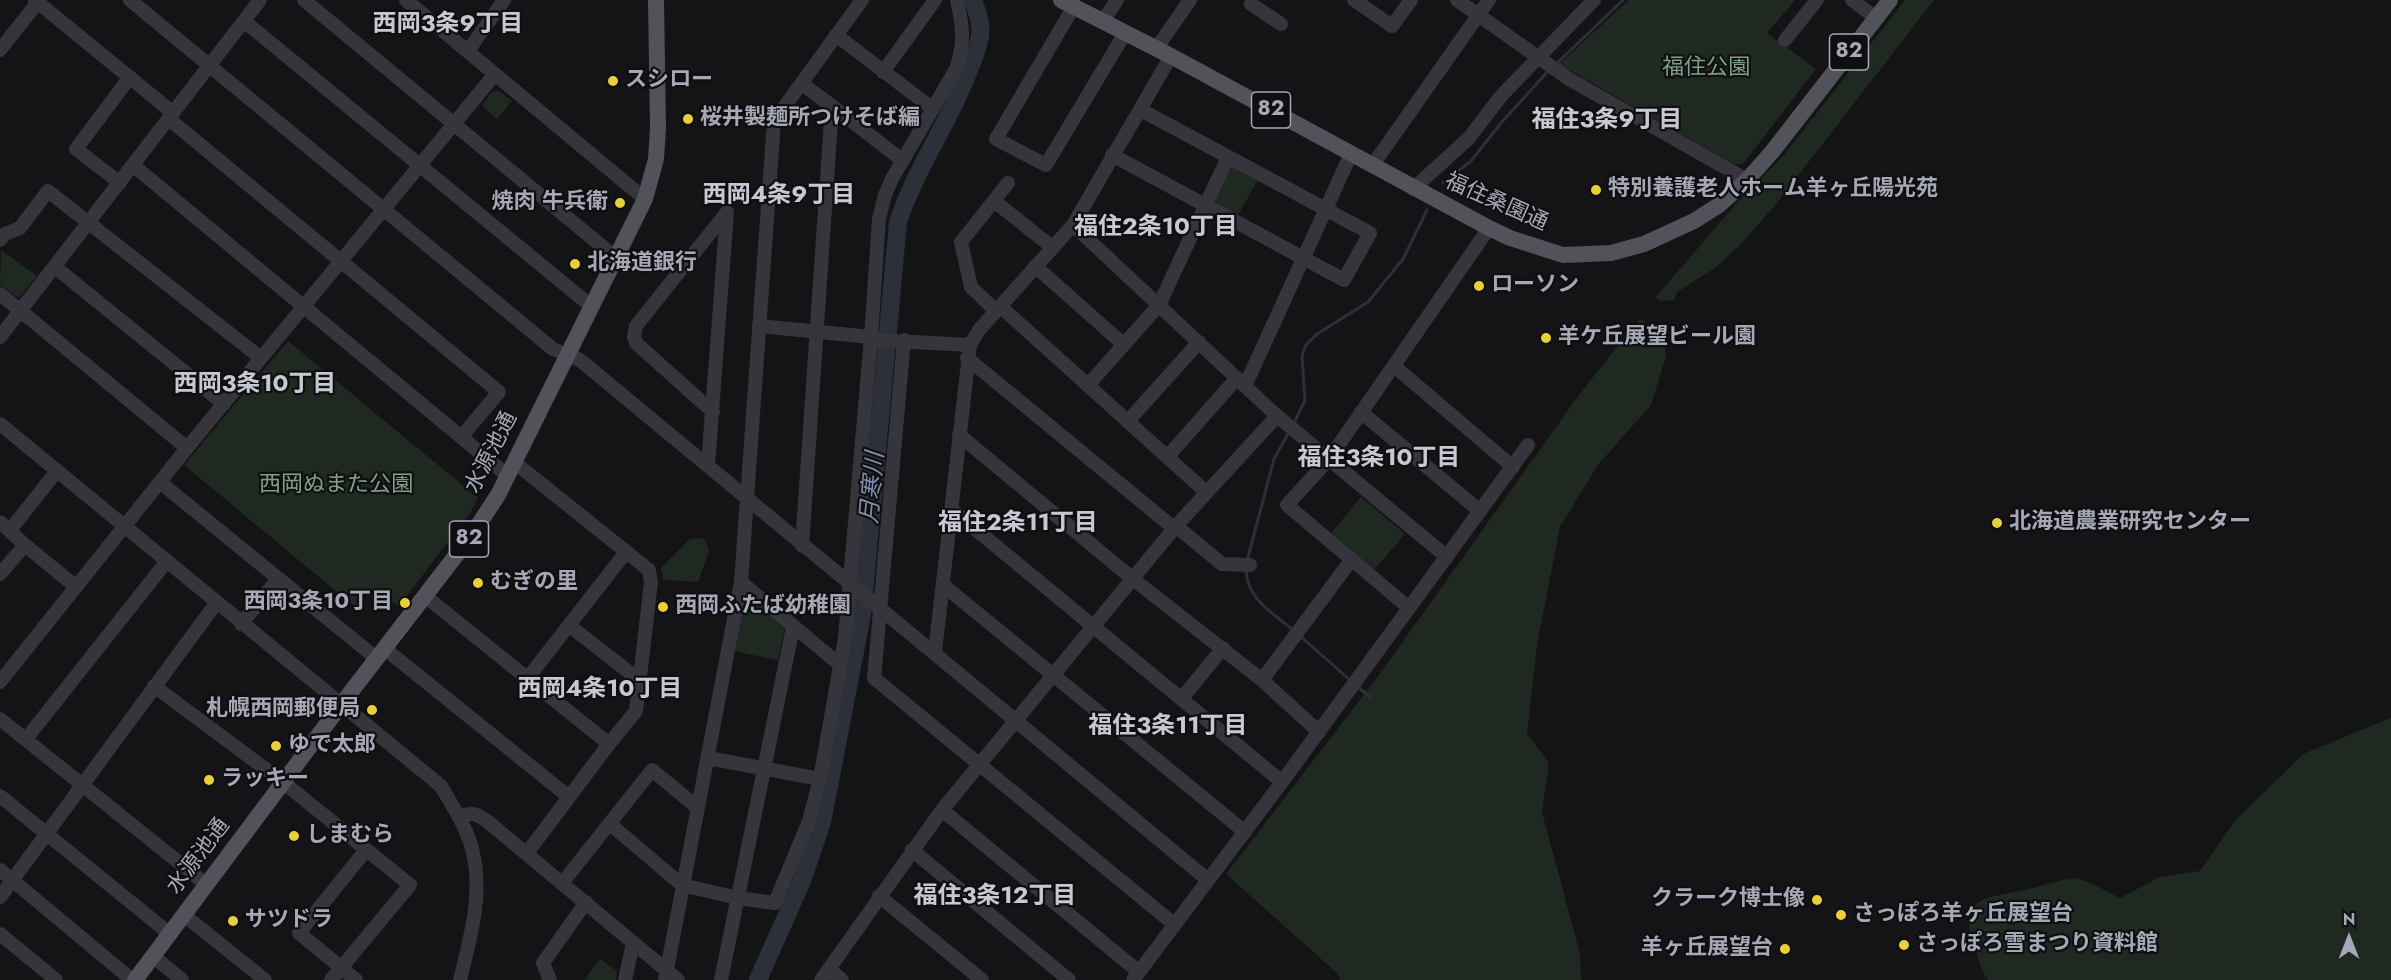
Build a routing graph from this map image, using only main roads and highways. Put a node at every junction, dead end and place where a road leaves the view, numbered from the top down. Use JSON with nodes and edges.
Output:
{"nodes":[{"id":1,"x":656,"y":0,"type":"edge"},
{"id":2,"x":1890,"y":0,"type":"edge"},
{"id":3,"x":1068,"y":3,"type":"edge"},
{"id":4,"x":134,"y":980,"type":"edge"}],
"edges":[{"from":1,"to":4,"type":"main road","name":"水源池通","number":"82"},
{"from":2,"to":3,"type":"main road","name":"福住桑園通","number":"82"}]}
